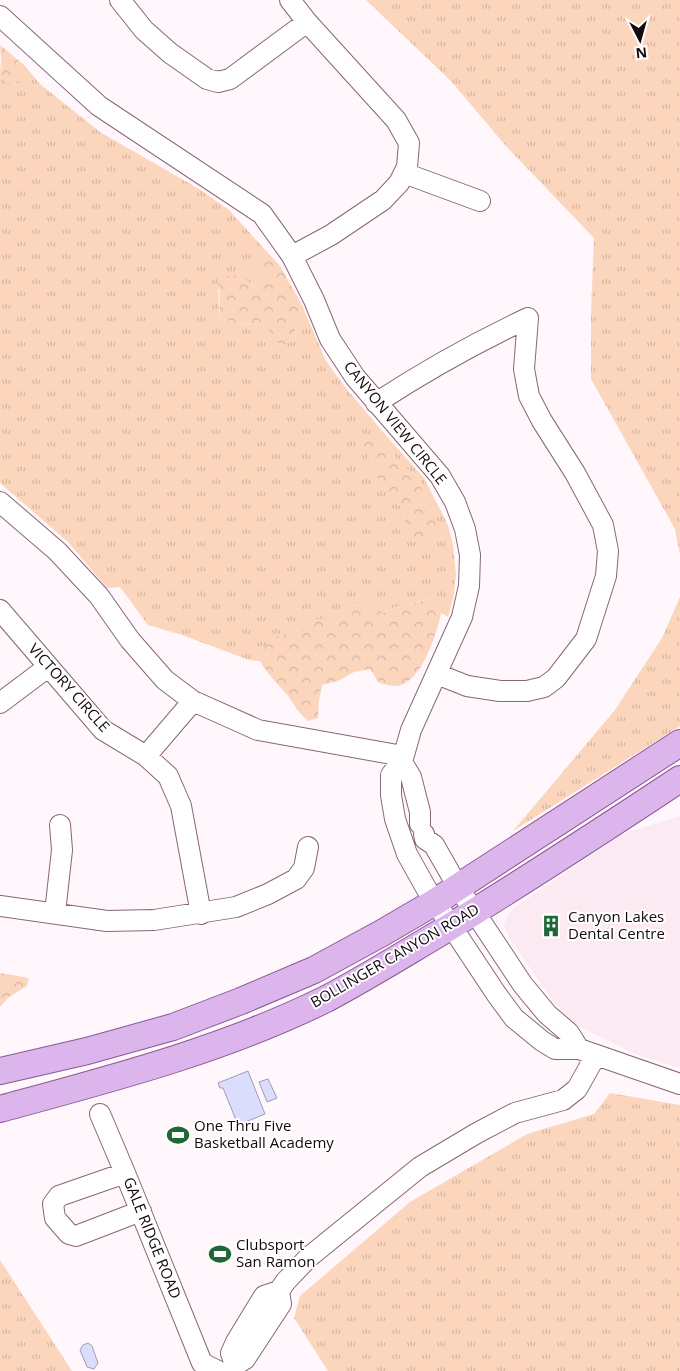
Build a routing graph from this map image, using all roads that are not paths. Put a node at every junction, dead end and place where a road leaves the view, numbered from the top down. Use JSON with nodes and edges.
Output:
{"nodes":[{"id":1,"x":120,"y":0,"type":"edge"},
{"id":2,"x":290,"y":0,"type":"edge"},
{"id":3,"x":0,"y":16,"type":"edge"},
{"id":4,"x":307,"y":22,"type":"junction"},
{"id":5,"x":404,"y":173,"type":"junction"},
{"id":6,"x":480,"y":201,"type":"dead end"},
{"id":7,"x":292,"y":256,"type":"junction"},
{"id":8,"x":376,"y":403,"type":"junction"},
{"id":9,"x":0,"y":502,"type":"edge"},
{"id":10,"x":0,"y":610,"type":"edge"},
{"id":11,"x":48,"y":667,"type":"junction"},
{"id":12,"x":437,"y":674,"type":"junction"},
{"id":13,"x":193,"y":701,"type":"junction"},
{"id":14,"x":0,"y":703,"type":"edge"},
{"id":15,"x":680,"y":743,"type":"edge"},
{"id":16,"x":146,"y":756,"type":"junction"},
{"id":17,"x":403,"y":759,"type":"junction"},
{"id":18,"x":680,"y":779,"type":"edge"},
{"id":19,"x":60,"y":826,"type":"dead end"},
{"id":20,"x":308,"y":847,"type":"dead end"},
{"id":21,"x":458,"y":887,"type":"junction"},
{"id":22,"x":435,"y":902,"type":"junction"},
{"id":23,"x":0,"y":906,"type":"edge"},
{"id":24,"x":474,"y":912,"type":"junction"},
{"id":25,"x":55,"y":913,"type":"junction"},
{"id":26,"x":201,"y":914,"type":"junction"},
{"id":27,"x":451,"y":926,"type":"junction"},
{"id":28,"x":588,"y":1052,"type":"junction"},
{"id":29,"x":0,"y":1072,"type":"edge"},
{"id":30,"x":680,"y":1084,"type":"edge"},
{"id":31,"x":0,"y":1109,"type":"edge"},
{"id":32,"x":100,"y":1114,"type":"dead end"},
{"id":33,"x":125,"y":1173,"type":"junction"},
{"id":34,"x":141,"y":1211,"type":"junction"},
{"id":35,"x":222,"y":1368,"type":"edge"}],
"edges":[{"from":1,"to":4,"type":"street"},
{"from":2,"to":4,"type":"street"},
{"from":3,"to":7,"type":"street","name":"CANYON VIEW CIRCLE"},
{"from":4,"to":5,"type":"street"},
{"from":5,"to":6,"type":"street"},
{"from":5,"to":7,"type":"street"},
{"from":7,"to":8,"type":"street","name":"CANYON VIEW CIRCLE"},
{"from":8,"to":12,"type":"street","name":"CANYON VIEW CIRCLE"},
{"from":8,"to":12,"type":"street"},
{"from":9,"to":13,"type":"street"},
{"from":10,"to":11,"type":"street","name":"VICTORY CIRCLE"},
{"from":11,"to":14,"type":"street"},
{"from":11,"to":16,"type":"street","name":"VICTORY CIRCLE"},
{"from":12,"to":17,"type":"street","name":"CANYON VIEW CIRCLE"},
{"from":13,"to":16,"type":"street"},
{"from":13,"to":17,"type":"street"},
{"from":15,"to":21,"type":"main road","name":"BOLLINGER CANYON ROAD"},
{"from":16,"to":26,"type":"street","name":"VICTORY CIRCLE"},
{"from":17,"to":21,"type":"street"},
{"from":17,"to":22,"type":"street","name":"CANYON VIEW CIRCLE"},
{"from":18,"to":24,"type":"main road","name":"BOLLINGER CANYON ROAD"},
{"from":19,"to":25,"type":"street"},
{"from":20,"to":26,"type":"street"},
{"from":21,"to":22,"type":"main road","name":"BOLLINGER CANYON ROAD"},
{"from":21,"to":24,"type":"street"},
{"from":22,"to":27,"type":"street","name":"CANYON VIEW CIRCLE"},
{"from":22,"to":29,"type":"main road","name":"BOLLINGER CANYON ROAD"},
{"from":23,"to":25,"type":"street"},
{"from":24,"to":27,"type":"main road","name":"BOLLINGER CANYON ROAD"},
{"from":24,"to":28,"type":"street"},
{"from":25,"to":26,"type":"street"},
{"from":27,"to":28,"type":"street","name":"CANYON VIEW CIRCLE"},
{"from":27,"to":31,"type":"main road","name":"BOLLINGER CANYON ROAD"},
{"from":28,"to":30,"type":"street","name":"CANYON VIEW CIRCLE"},
{"from":28,"to":35,"type":"street"},
{"from":32,"to":33,"type":"street","name":"GALE RIDGE ROAD"},
{"from":33,"to":34,"type":"street","name":"GALE RIDGE ROAD"},
{"from":33,"to":34,"type":"street"},
{"from":34,"to":35,"type":"street","name":"GALE RIDGE ROAD"}]}
